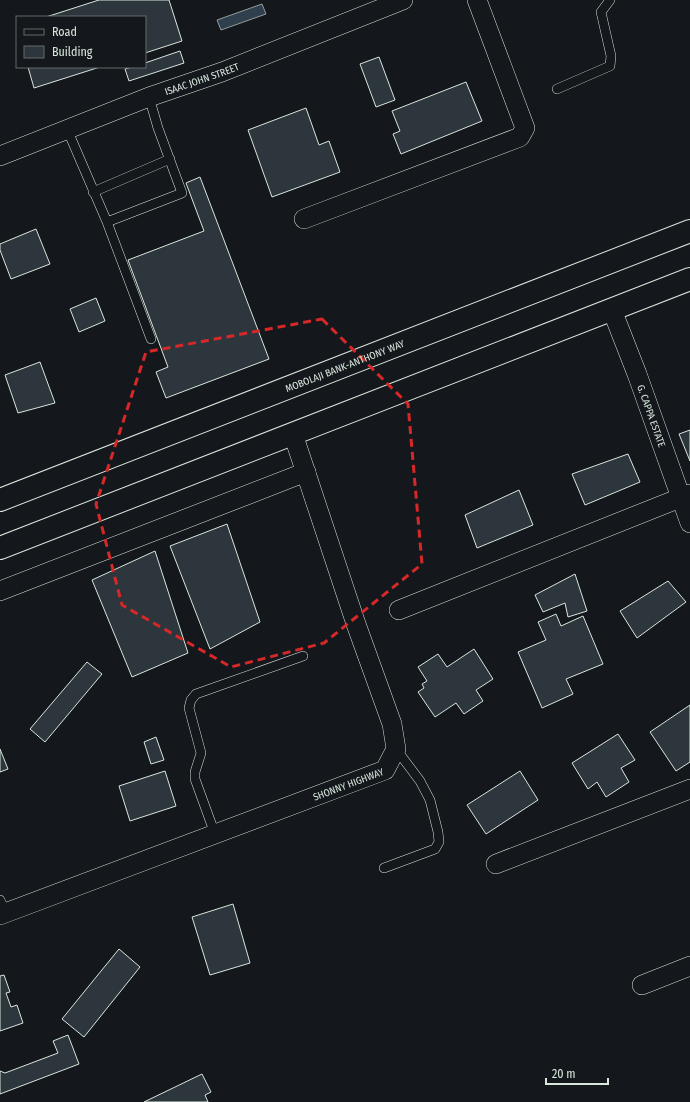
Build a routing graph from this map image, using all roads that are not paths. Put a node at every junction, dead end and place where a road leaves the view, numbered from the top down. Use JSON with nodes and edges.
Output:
{"nodes":[{"id":1,"x":403,"y":0,"type":"edge"},
{"id":2,"x":477,"y":0,"type":"edge"},
{"id":3,"x":610,"y":0,"type":"edge"},
{"id":4,"x":557,"y":89,"type":"dead end"},
{"id":5,"x":149,"y":97,"type":"junction"},
{"id":6,"x":67,"y":129,"type":"junction"},
{"id":7,"x":0,"y":156,"type":"edge"},
{"id":8,"x":170,"y":159,"type":"junction"},
{"id":9,"x":93,"y":192,"type":"junction"},
{"id":10,"x":304,"y":219,"type":"dead end"},
{"id":11,"x":107,"y":222,"type":"junction"},
{"id":12,"x":690,"y":231,"type":"edge"},
{"id":13,"x":690,"y":279,"type":"edge"},
{"id":14,"x":612,"y":310,"type":"junction"},
{"id":15,"x":151,"y":339,"type":"dead end"},
{"id":16,"x":294,"y":434,"type":"junction"},
{"id":17,"x":306,"y":472,"type":"junction"},
{"id":18,"x":685,"y":495,"type":"edge"},
{"id":19,"x":0,"y":500,"type":"edge"},
{"id":20,"x":690,"y":523,"type":"edge"},
{"id":21,"x":0,"y":548,"type":"edge"},
{"id":22,"x":0,"y":590,"type":"edge"},
{"id":23,"x":399,"y":610,"type":"dead end"},
{"id":24,"x":303,"y":656,"type":"dead end"},
{"id":25,"x":396,"y":749,"type":"junction"},
{"id":26,"x":690,"y":789,"type":"edge"},
{"id":27,"x":215,"y":834,"type":"junction"},
{"id":28,"x":496,"y":864,"type":"dead end"},
{"id":29,"x":384,"y":868,"type":"dead end"},
{"id":30,"x":2,"y":909,"type":"edge"},
{"id":31,"x":690,"y":966,"type":"edge"},
{"id":32,"x":642,"y":985,"type":"dead end"}],
"edges":[{"from":1,"to":5,"type":"street","name":"ISAAC JOHN STREET"},
{"from":2,"to":10,"type":"street"},
{"from":3,"to":4,"type":"lane"},
{"from":5,"to":6,"type":"street","name":"ISAAC JOHN STREET"},
{"from":5,"to":8,"type":"lane"},
{"from":6,"to":7,"type":"street","name":"ISAAC JOHN STREET"},
{"from":6,"to":9,"type":"lane"},
{"from":8,"to":9,"type":"lane"},
{"from":8,"to":11,"type":"lane"},
{"from":9,"to":11,"type":"lane"},
{"from":11,"to":15,"type":"lane"},
{"from":12,"to":19,"type":"main road","name":"MOBOLAJI BANK-ANTHONY WAY"},
{"from":13,"to":14,"type":"main road"},
{"from":14,"to":16,"type":"main road"},
{"from":14,"to":18,"type":"street","name":"G. CAPPA ESTATE"},
{"from":16,"to":17,"type":"street"},
{"from":16,"to":21,"type":"main road"},
{"from":17,"to":22,"type":"street"},
{"from":17,"to":25,"type":"street"},
{"from":18,"to":20,"type":"street","name":"G. CAPPA ESTATE"},
{"from":18,"to":23,"type":"street"},
{"from":24,"to":27,"type":"lane"},
{"from":25,"to":27,"type":"street","name":"SHONNY HIGHWAY"},
{"from":25,"to":29,"type":"lane"},
{"from":26,"to":28,"type":"street"},
{"from":27,"to":30,"type":"street","name":"SHONNY HIGHWAY"},
{"from":31,"to":32,"type":"street"}]}
